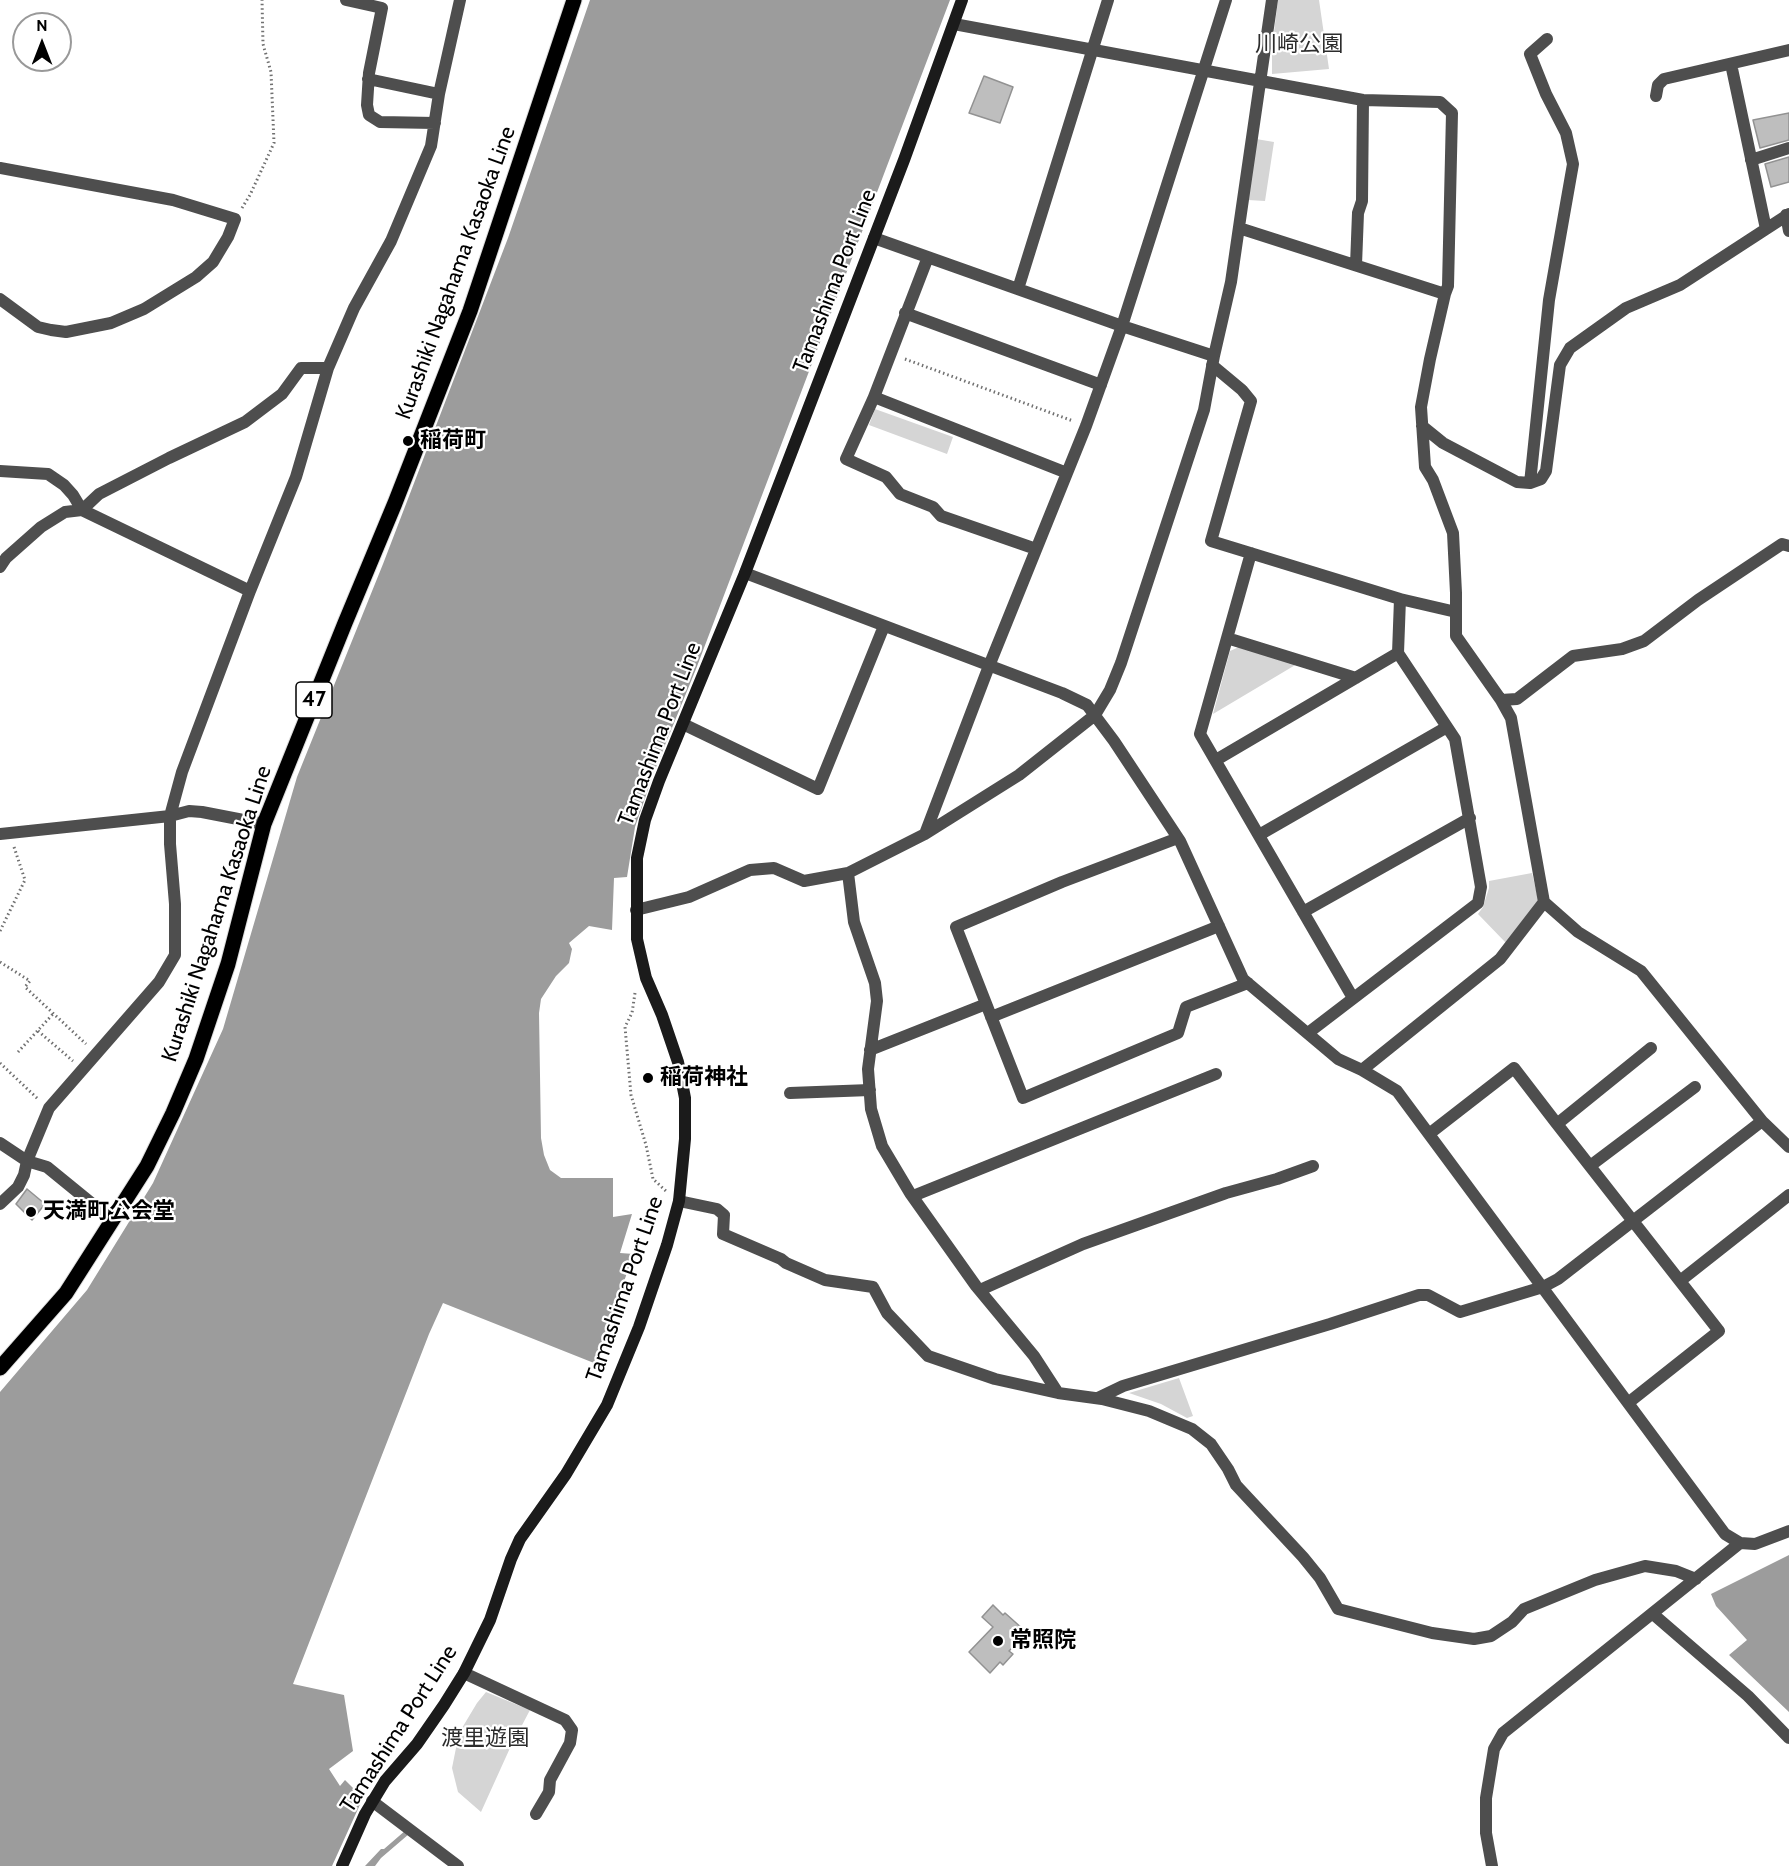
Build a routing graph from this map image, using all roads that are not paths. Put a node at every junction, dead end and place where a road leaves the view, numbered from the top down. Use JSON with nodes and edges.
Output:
{"nodes":[{"id":1,"x":346,"y":0,"type":"edge"},
{"id":2,"x":460,"y":0,"type":"edge"},
{"id":3,"x":574,"y":0,"type":"edge"},
{"id":4,"x":962,"y":0,"type":"edge"},
{"id":5,"x":1107,"y":0,"type":"edge"},
{"id":6,"x":1226,"y":0,"type":"edge"},
{"id":7,"x":1272,"y":0,"type":"edge"},
{"id":8,"x":954,"y":24,"type":"junction"},
{"id":9,"x":1547,"y":39,"type":"dead end"},
{"id":10,"x":1091,"y":50,"type":"junction"},
{"id":11,"x":1789,"y":50,"type":"edge"},
{"id":12,"x":1731,"y":64,"type":"junction"},
{"id":13,"x":1203,"y":71,"type":"junction"},
{"id":14,"x":368,"y":80,"type":"junction"},
{"id":15,"x":1261,"y":80,"type":"junction"},
{"id":16,"x":439,"y":94,"type":"junction"},
{"id":17,"x":1656,"y":96,"type":"dead end"},
{"id":18,"x":1363,"y":100,"type":"junction"},
{"id":19,"x":435,"y":123,"type":"junction"},
{"id":20,"x":1789,"y":148,"type":"edge"},
{"id":21,"x":1751,"y":160,"type":"junction"},
{"id":22,"x":0,"y":168,"type":"edge"},
{"id":23,"x":1788,"y":215,"type":"edge"},
{"id":24,"x":1239,"y":228,"type":"junction"},
{"id":25,"x":1766,"y":229,"type":"junction"},
{"id":26,"x":1789,"y":231,"type":"edge"},
{"id":27,"x":874,"y":238,"type":"junction"},
{"id":28,"x":928,"y":257,"type":"junction"},
{"id":29,"x":1356,"y":265,"type":"junction"},
{"id":30,"x":1018,"y":289,"type":"junction"},
{"id":31,"x":1445,"y":294,"type":"junction"},
{"id":32,"x":0,"y":299,"type":"edge"},
{"id":33,"x":905,"y":313,"type":"junction"},
{"id":34,"x":1122,"y":326,"type":"junction"},
{"id":35,"x":1213,"y":361,"type":"junction"},
{"id":36,"x":328,"y":368,"type":"junction"},
{"id":37,"x":1101,"y":385,"type":"junction"},
{"id":38,"x":874,"y":397,"type":"junction"},
{"id":39,"x":1422,"y":426,"type":"junction"},
{"id":40,"x":0,"y":471,"type":"edge"},
{"id":41,"x":1067,"y":473,"type":"junction"},
{"id":42,"x":1530,"y":483,"type":"junction"},
{"id":43,"x":82,"y":510,"type":"junction"},
{"id":44,"x":1789,"y":546,"type":"edge"},
{"id":45,"x":1036,"y":549,"type":"junction"},
{"id":46,"x":1251,"y":553,"type":"junction"},
{"id":47,"x":0,"y":567,"type":"edge"},
{"id":48,"x":746,"y":573,"type":"junction"},
{"id":49,"x":250,"y":591,"type":"junction"},
{"id":50,"x":1400,"y":599,"type":"junction"},
{"id":51,"x":1456,"y":612,"type":"junction"},
{"id":52,"x":884,"y":626,"type":"junction"},
{"id":53,"x":1227,"y":638,"type":"junction"},
{"id":54,"x":1398,"y":653,"type":"junction"},
{"id":55,"x":989,"y":666,"type":"junction"},
{"id":56,"x":1356,"y":678,"type":"junction"},
{"id":57,"x":1501,"y":700,"type":"junction"},
{"id":58,"x":1095,"y":715,"type":"junction"},
{"id":59,"x":683,"y":724,"type":"junction"},
{"id":60,"x":1447,"y":727,"type":"junction"},
{"id":61,"x":1216,"y":760,"type":"junction"},
{"id":62,"x":170,"y":816,"type":"junction"},
{"id":63,"x":1470,"y":818,"type":"junction"},
{"id":64,"x":264,"y":824,"type":"junction"},
{"id":65,"x":5,"y":834,"type":"edge"},
{"id":66,"x":925,"y":834,"type":"junction"},
{"id":67,"x":1259,"y":835,"type":"junction"},
{"id":68,"x":1178,"y":838,"type":"junction"},
{"id":69,"x":848,"y":873,"type":"junction"},
{"id":70,"x":1544,"y":902,"type":"junction"},
{"id":71,"x":636,"y":910,"type":"junction"},
{"id":72,"x":1303,"y":912,"type":"junction"},
{"id":73,"x":1219,"y":926,"type":"junction"},
{"id":74,"x":1248,"y":982,"type":"junction"},
{"id":75,"x":1353,"y":999,"type":"junction"},
{"id":76,"x":986,"y":1004,"type":"junction"},
{"id":77,"x":991,"y":1017,"type":"junction"},
{"id":78,"x":1308,"y":1034,"type":"junction"},
{"id":79,"x":1651,"y":1048,"type":"dead end"},
{"id":80,"x":870,"y":1050,"type":"junction"},
{"id":81,"x":1362,"y":1070,"type":"junction"},
{"id":82,"x":1216,"y":1074,"type":"dead end"},
{"id":83,"x":1695,"y":1087,"type":"dead end"},
{"id":84,"x":870,"y":1090,"type":"junction"},
{"id":85,"x":790,"y":1093,"type":"dead end"},
{"id":86,"x":1762,"y":1120,"type":"junction"},
{"id":87,"x":1557,"y":1124,"type":"junction"},
{"id":88,"x":1430,"y":1134,"type":"junction"},
{"id":89,"x":1787,"y":1140,"type":"edge"},
{"id":90,"x":0,"y":1143,"type":"edge"},
{"id":91,"x":27,"y":1161,"type":"junction"},
{"id":92,"x":1313,"y":1166,"type":"dead end"},
{"id":93,"x":1590,"y":1166,"type":"junction"},
{"id":94,"x":1789,"y":1195,"type":"edge"},
{"id":95,"x":913,"y":1196,"type":"junction"},
{"id":96,"x":679,"y":1201,"type":"junction"},
{"id":97,"x":0,"y":1204,"type":"edge"},
{"id":98,"x":112,"y":1220,"type":"junction"},
{"id":99,"x":1633,"y":1221,"type":"junction"},
{"id":100,"x":1680,"y":1281,"type":"junction"},
{"id":101,"x":1543,"y":1287,"type":"junction"},
{"id":102,"x":980,"y":1290,"type":"junction"},
{"id":103,"x":0,"y":1368,"type":"edge"},
{"id":104,"x":1058,"y":1393,"type":"junction"},
{"id":105,"x":1098,"y":1398,"type":"junction"},
{"id":106,"x":1628,"y":1402,"type":"junction"},
{"id":107,"x":1789,"y":1531,"type":"edge"},
{"id":108,"x":1740,"y":1543,"type":"junction"},
{"id":109,"x":1696,"y":1579,"type":"junction"},
{"id":110,"x":1653,"y":1614,"type":"junction"},
{"id":111,"x":464,"y":1672,"type":"junction"},
{"id":112,"x":1789,"y":1738,"type":"edge"},
{"id":113,"x":372,"y":1801,"type":"junction"},
{"id":114,"x":536,"y":1814,"type":"dead end"},
{"id":115,"x":342,"y":1866,"type":"edge"},
{"id":116,"x":458,"y":1866,"type":"edge"},
{"id":117,"x":1492,"y":1866,"type":"edge"}],
"edges":[{"from":1,"to":14,"type":"street"},
{"from":2,"to":16,"type":"street"},
{"from":3,"to":64,"type":"main road","name":"Kurashiki Nagahama Kasaoka Line","number":"47"},
{"from":4,"to":8,"type":"main road","name":"Tamashima Port Line"},
{"from":5,"to":10,"type":"street"},
{"from":6,"to":13,"type":"street"},
{"from":7,"to":15,"type":"street"},
{"from":8,"to":10,"type":"street"},
{"from":8,"to":27,"type":"main road","name":"Tamashima Port Line"},
{"from":9,"to":42,"type":"street"},
{"from":10,"to":13,"type":"street"},
{"from":10,"to":30,"type":"street"},
{"from":11,"to":12,"type":"street"},
{"from":12,"to":17,"type":"street"},
{"from":12,"to":21,"type":"street"},
{"from":13,"to":15,"type":"street"},
{"from":13,"to":34,"type":"street"},
{"from":14,"to":16,"type":"street"},
{"from":14,"to":19,"type":"street"},
{"from":15,"to":18,"type":"street"},
{"from":15,"to":24,"type":"street"},
{"from":16,"to":19,"type":"street"},
{"from":18,"to":29,"type":"street"},
{"from":18,"to":31,"type":"street"},
{"from":19,"to":36,"type":"street"},
{"from":20,"to":21,"type":"street"},
{"from":21,"to":25,"type":"street"},
{"from":22,"to":32,"type":"street"},
{"from":23,"to":25,"type":"street"},
{"from":23,"to":26,"type":"street"},
{"from":24,"to":29,"type":"street"},
{"from":24,"to":35,"type":"street"},
{"from":25,"to":42,"type":"street"},
{"from":27,"to":28,"type":"street"},
{"from":27,"to":48,"type":"main road","name":"Tamashima Port Line"},
{"from":28,"to":30,"type":"street"},
{"from":28,"to":33,"type":"street"},
{"from":29,"to":31,"type":"street"},
{"from":30,"to":34,"type":"street"},
{"from":31,"to":39,"type":"street"},
{"from":33,"to":37,"type":"street"},
{"from":33,"to":38,"type":"street"},
{"from":34,"to":35,"type":"street"},
{"from":34,"to":37,"type":"street"},
{"from":35,"to":46,"type":"street"},
{"from":35,"to":58,"type":"street"},
{"from":36,"to":43,"type":"street"},
{"from":36,"to":49,"type":"street"},
{"from":37,"to":41,"type":"street"},
{"from":38,"to":41,"type":"street"},
{"from":38,"to":45,"type":"street"},
{"from":39,"to":42,"type":"street"},
{"from":39,"to":51,"type":"street"},
{"from":40,"to":43,"type":"street"},
{"from":41,"to":45,"type":"street"},
{"from":43,"to":47,"type":"street"},
{"from":43,"to":49,"type":"street"},
{"from":44,"to":57,"type":"street"},
{"from":45,"to":55,"type":"street"},
{"from":46,"to":50,"type":"street"},
{"from":46,"to":53,"type":"street"},
{"from":48,"to":52,"type":"street"},
{"from":48,"to":59,"type":"main road","name":"Tamashima Port Line"},
{"from":49,"to":62,"type":"street"},
{"from":50,"to":51,"type":"street"},
{"from":50,"to":54,"type":"street"},
{"from":51,"to":57,"type":"street"},
{"from":52,"to":55,"type":"street"},
{"from":52,"to":59,"type":"street"},
{"from":53,"to":56,"type":"street"},
{"from":53,"to":61,"type":"street"},
{"from":54,"to":56,"type":"street"},
{"from":54,"to":60,"type":"street"},
{"from":55,"to":58,"type":"street"},
{"from":55,"to":66,"type":"street"},
{"from":56,"to":61,"type":"street"},
{"from":57,"to":70,"type":"street"},
{"from":58,"to":66,"type":"street"},
{"from":58,"to":68,"type":"street"},
{"from":59,"to":71,"type":"main road","name":"Tamashima Port Line"},
{"from":60,"to":63,"type":"street"},
{"from":60,"to":67,"type":"street"},
{"from":61,"to":67,"type":"street"},
{"from":62,"to":64,"type":"street"},
{"from":62,"to":65,"type":"street"},
{"from":62,"to":91,"type":"street"},
{"from":63,"to":72,"type":"street"},
{"from":63,"to":75,"type":"street"},
{"from":64,"to":98,"type":"main road","name":"Kurashiki Nagahama Kasaoka Line","number":"47"},
{"from":66,"to":69,"type":"street"},
{"from":67,"to":72,"type":"street"},
{"from":68,"to":73,"type":"street"},
{"from":68,"to":76,"type":"street"},
{"from":69,"to":71,"type":"street"},
{"from":69,"to":80,"type":"street"},
{"from":70,"to":81,"type":"street"},
{"from":70,"to":86,"type":"street"},
{"from":71,"to":96,"type":"main road","name":"Tamashima Port Line"},
{"from":72,"to":75,"type":"street"},
{"from":73,"to":74,"type":"street"},
{"from":73,"to":77,"type":"street"},
{"from":74,"to":77,"type":"street"},
{"from":74,"to":78,"type":"street"},
{"from":75,"to":78,"type":"street"},
{"from":76,"to":77,"type":"street"},
{"from":76,"to":80,"type":"street"},
{"from":78,"to":81,"type":"street"},
{"from":79,"to":87,"type":"street"},
{"from":80,"to":84,"type":"street"},
{"from":81,"to":88,"type":"street"},
{"from":82,"to":95,"type":"street"},
{"from":83,"to":93,"type":"street"},
{"from":84,"to":85,"type":"street"},
{"from":84,"to":95,"type":"street"},
{"from":86,"to":89,"type":"street"},
{"from":86,"to":99,"type":"street"},
{"from":87,"to":88,"type":"street"},
{"from":87,"to":93,"type":"street"},
{"from":88,"to":101,"type":"street"},
{"from":90,"to":91,"type":"street"},
{"from":91,"to":97,"type":"street"},
{"from":91,"to":98,"type":"street"},
{"from":92,"to":102,"type":"street"},
{"from":93,"to":99,"type":"street"},
{"from":94,"to":100,"type":"street"},
{"from":95,"to":102,"type":"street"},
{"from":96,"to":104,"type":"street"},
{"from":96,"to":111,"type":"main road","name":"Tamashima Port Line"},
{"from":98,"to":103,"type":"main road","name":"Kurashiki Nagahama Kasaoka Line","number":"47"},
{"from":99,"to":100,"type":"street"},
{"from":99,"to":101,"type":"street"},
{"from":100,"to":106,"type":"street"},
{"from":101,"to":105,"type":"street"},
{"from":101,"to":106,"type":"street"},
{"from":102,"to":104,"type":"street"},
{"from":104,"to":105,"type":"street"},
{"from":105,"to":109,"type":"street"},
{"from":106,"to":108,"type":"street"},
{"from":107,"to":108,"type":"street"},
{"from":108,"to":109,"type":"street"},
{"from":109,"to":110,"type":"street"},
{"from":110,"to":112,"type":"street"},
{"from":110,"to":117,"type":"street"},
{"from":111,"to":113,"type":"main road","name":"Tamashima Port Line"},
{"from":111,"to":114,"type":"street"},
{"from":113,"to":115,"type":"main road","name":"Tamashima Port Line"},
{"from":113,"to":116,"type":"street"}]}
